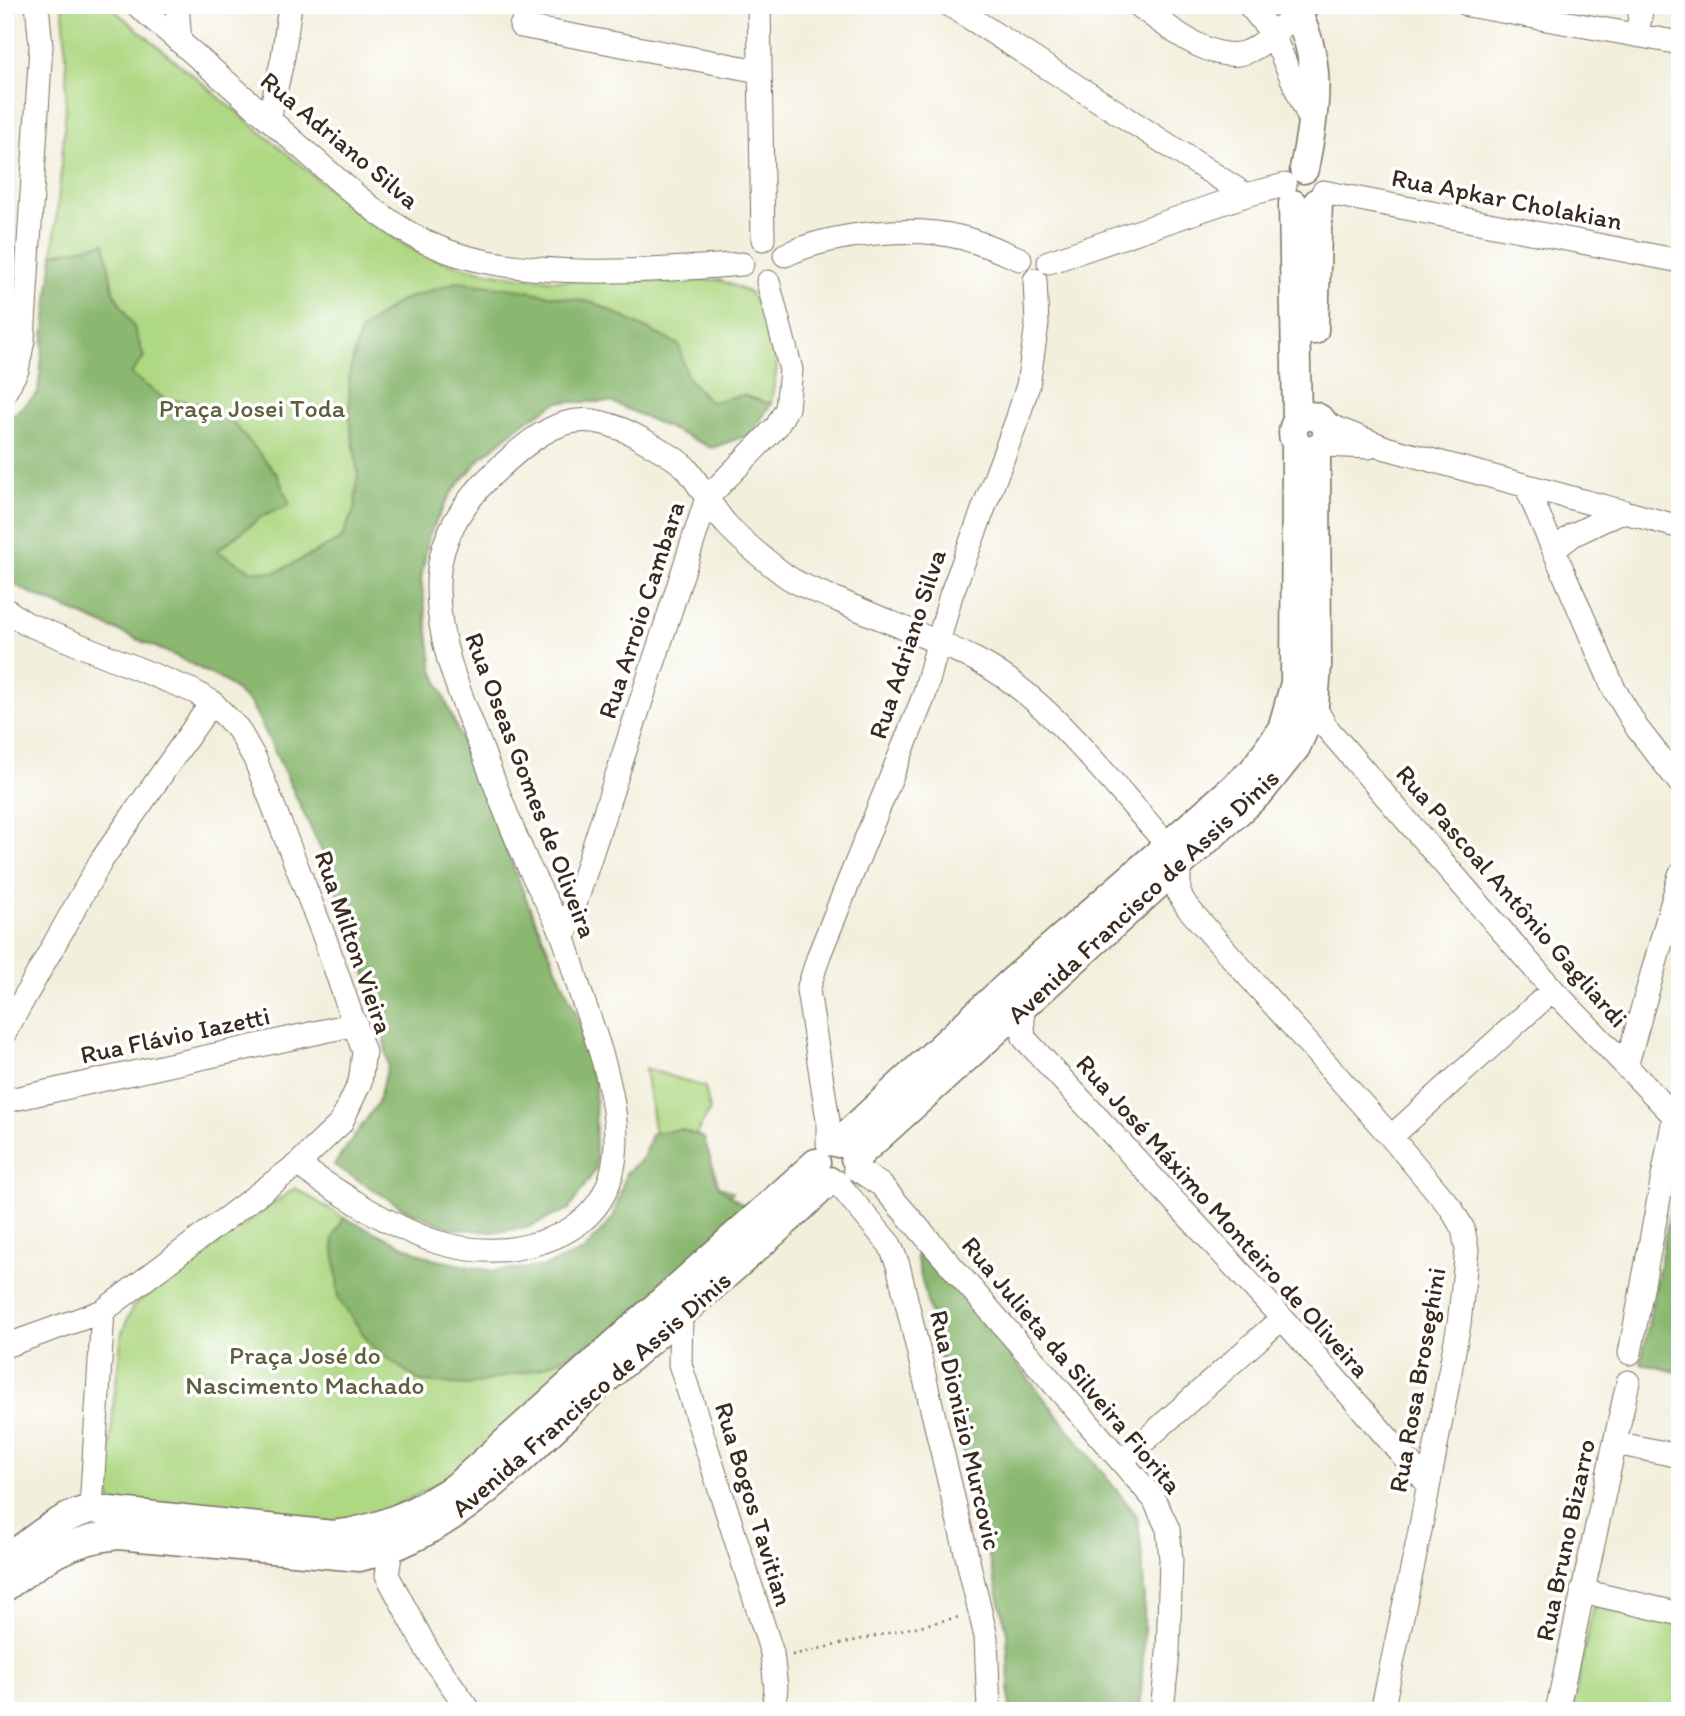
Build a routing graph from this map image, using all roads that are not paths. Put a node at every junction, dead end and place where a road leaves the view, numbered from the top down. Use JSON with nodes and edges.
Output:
{"nodes":[{"id":1,"x":37,"y":5,"type":"edge"},
{"id":2,"x":137,"y":5,"type":"edge"},
{"id":3,"x":177,"y":5,"type":"edge"},
{"id":4,"x":290,"y":5,"type":"edge"},
{"id":5,"x":759,"y":5,"type":"edge"},
{"id":6,"x":950,"y":5,"type":"edge"},
{"id":7,"x":1138,"y":5,"type":"edge"},
{"id":8,"x":1249,"y":5,"type":"edge"},
{"id":9,"x":1468,"y":5,"type":"edge"},
{"id":10,"x":1642,"y":5,"type":"edge"},
{"id":11,"x":1299,"y":8,"type":"edge"},
{"id":12,"x":521,"y":26,"type":"dead end"},
{"id":13,"x":1272,"y":33,"type":"junction"},
{"id":14,"x":1637,"y":35,"type":"junction"},
{"id":15,"x":180,"y":41,"type":"junction"},
{"id":16,"x":1680,"y":43,"type":"edge"},
{"id":17,"x":759,"y":71,"type":"junction"},
{"id":18,"x":269,"y":120,"type":"junction"},
{"id":19,"x":1311,"y":124,"type":"junction"},
{"id":20,"x":1304,"y":191,"type":"junction"},
{"id":21,"x":1246,"y":195,"type":"junction"},
{"id":22,"x":763,"y":239,"type":"junction"},
{"id":23,"x":785,"y":255,"type":"junction"},
{"id":24,"x":1020,"y":259,"type":"junction"},
{"id":25,"x":1680,"y":261,"type":"edge"},
{"id":26,"x":1049,"y":262,"type":"junction"},
{"id":27,"x":742,"y":264,"type":"junction"},
{"id":28,"x":1035,"y":280,"type":"junction"},
{"id":29,"x":768,"y":282,"type":"junction"},
{"id":30,"x":5,"y":393,"type":"edge"},
{"id":31,"x":1312,"y":433,"type":"junction"},
{"id":32,"x":1526,"y":486,"type":"junction"},
{"id":33,"x":707,"y":498,"type":"junction"},
{"id":34,"x":1622,"y":511,"type":"junction"},
{"id":35,"x":1680,"y":527,"type":"edge"},
{"id":36,"x":1555,"y":549,"type":"junction"},
{"id":37,"x":5,"y":609,"type":"edge"},
{"id":38,"x":937,"y":644,"type":"junction"},
{"id":39,"x":212,"y":702,"type":"junction"},
{"id":40,"x":1314,"y":706,"type":"junction"},
{"id":41,"x":1680,"y":783,"type":"edge"},
{"id":42,"x":1173,"y":855,"type":"junction"},
{"id":43,"x":1680,"y":875,"type":"edge"},
{"id":44,"x":564,"y":938,"type":"junction"},
{"id":45,"x":1553,"y":990,"type":"junction"},
{"id":46,"x":13,"y":996,"type":"edge"},
{"id":47,"x":1022,"y":1009,"type":"junction"},
{"id":48,"x":356,"y":1024,"type":"junction"},
{"id":49,"x":5,"y":1032,"type":"edge"},
{"id":50,"x":1626,"y":1067,"type":"junction"},
{"id":51,"x":5,"y":1101,"type":"edge"},
{"id":52,"x":1677,"y":1120,"type":"edge"},
{"id":53,"x":1391,"y":1138,"type":"junction"},
{"id":54,"x":837,"y":1163,"type":"junction"},
{"id":55,"x":298,"y":1164,"type":"junction"},
{"id":56,"x":894,"y":1199,"type":"junction"},
{"id":57,"x":867,"y":1220,"type":"junction"},
{"id":58,"x":920,"y":1228,"type":"junction"},
{"id":59,"x":890,"y":1245,"type":"junction"},
{"id":60,"x":103,"y":1311,"type":"junction"},
{"id":61,"x":681,"y":1315,"type":"junction"},
{"id":62,"x":1282,"y":1318,"type":"junction"},
{"id":63,"x":5,"y":1346,"type":"edge"},
{"id":64,"x":1630,"y":1353,"type":"dead end"},
{"id":65,"x":1628,"y":1382,"type":"dead end"},
{"id":66,"x":1615,"y":1443,"type":"junction"},
{"id":67,"x":1680,"y":1456,"type":"edge"},
{"id":68,"x":1122,"y":1461,"type":"junction"},
{"id":69,"x":1428,"y":1484,"type":"junction"},
{"id":70,"x":91,"y":1509,"type":"junction"},
{"id":71,"x":391,"y":1550,"type":"junction"},
{"id":72,"x":5,"y":1561,"type":"edge"},
{"id":73,"x":5,"y":1587,"type":"edge"},
{"id":74,"x":1582,"y":1591,"type":"junction"},
{"id":75,"x":1680,"y":1614,"type":"edge"},
{"id":76,"x":470,"y":1711,"type":"edge"},
{"id":77,"x":773,"y":1711,"type":"edge"},
{"id":78,"x":989,"y":1711,"type":"edge"},
{"id":79,"x":1162,"y":1711,"type":"edge"},
{"id":80,"x":1382,"y":1711,"type":"edge"},
{"id":81,"x":1557,"y":1711,"type":"edge"}],
"edges":[{"from":1,"to":30,"type":"street"},
{"from":2,"to":15,"type":"street","name":"Rua Adriano Silva"},
{"from":3,"to":15,"type":"street"},
{"from":4,"to":18,"type":"street"},
{"from":5,"to":17,"type":"street"},
{"from":6,"to":21,"type":"street"},
{"from":7,"to":13,"type":"street"},
{"from":8,"to":13,"type":"street"},
{"from":9,"to":14,"type":"street"},
{"from":10,"to":14,"type":"street"},
{"from":11,"to":13,"type":"street"},
{"from":11,"to":19,"type":"main road","name":"Avenida Francisco de Assis Dinis"},
{"from":12,"to":17,"type":"street"},
{"from":13,"to":19,"type":"street"},
{"from":14,"to":16,"type":"street"},
{"from":15,"to":18,"type":"street","name":"Rua Adriano Silva"},
{"from":17,"to":22,"type":"street"},
{"from":18,"to":27,"type":"street","name":"Rua Adriano Silva"},
{"from":19,"to":20,"type":"main road","name":"Avenida Francisco de Assis Dinis"},
{"from":20,"to":21,"type":"street"},
{"from":20,"to":25,"type":"street","name":"Rua Apkar Cholakian"},
{"from":20,"to":31,"type":"main road","name":"Avenida Francisco de Assis Dinis"},
{"from":21,"to":26,"type":"street"},
{"from":22,"to":23,"type":"street"},
{"from":22,"to":27,"type":"street"},
{"from":23,"to":24,"type":"street"},
{"from":23,"to":29,"type":"street"},
{"from":24,"to":26,"type":"street"},
{"from":24,"to":28,"type":"street"},
{"from":26,"to":28,"type":"street"},
{"from":27,"to":29,"type":"street"},
{"from":28,"to":38,"type":"street","name":"Rua Adriano Silva"},
{"from":29,"to":33,"type":"street","name":"Rua Arroio Cambara"},
{"from":31,"to":32,"type":"street"},
{"from":31,"to":40,"type":"main road","name":"Avenida Francisco de Assis Dinis"},
{"from":31,"to":42,"type":"main road","name":"Avenida Francisco de Assis Dinis"},
{"from":32,"to":34,"type":"street"},
{"from":32,"to":36,"type":"street"},
{"from":33,"to":38,"type":"street","name":"Rua Oseas Gomes de Oliveira"},
{"from":33,"to":44,"type":"street","name":"Rua Arroio Cambara"},
{"from":33,"to":44,"type":"street","name":"Rua Oseas Gomes de Oliveira"},
{"from":34,"to":35,"type":"street"},
{"from":34,"to":36,"type":"street"},
{"from":36,"to":41,"type":"street"},
{"from":37,"to":39,"type":"street","name":"Rua Milton Vieira"},
{"from":38,"to":42,"type":"street","name":"Rua Oseas Gomes de Oliveira"},
{"from":38,"to":54,"type":"street","name":"Rua Adriano Silva"},
{"from":39,"to":46,"type":"street"},
{"from":39,"to":48,"type":"street","name":"Rua Milton Vieira"},
{"from":40,"to":42,"type":"main road","name":"Avenida Francisco de Assis Dinis"},
{"from":40,"to":45,"type":"street","name":"Rua Pascoal Antônio Gagliardi"},
{"from":42,"to":47,"type":"main road","name":"Avenida Francisco de Assis Dinis"},
{"from":42,"to":53,"type":"street","name":"Rua Rosa Broseghini"},
{"from":42,"to":54,"type":"main road","name":"Avenida Francisco de Assis Dinis"},
{"from":43,"to":50,"type":"street"},
{"from":44,"to":55,"type":"street","name":"Rua Oseas Gomes de Oliveira"},
{"from":45,"to":50,"type":"street","name":"Rua Pascoal Antônio Gagliardi"},
{"from":45,"to":53,"type":"street"},
{"from":46,"to":49,"type":"street"},
{"from":47,"to":54,"type":"main road","name":"Avenida Francisco de Assis Dinis"},
{"from":47,"to":62,"type":"street","name":"Rua José Máximo Monteiro de Oliveira"},
{"from":48,"to":51,"type":"street","name":"Rua Flávio Iazetti"},
{"from":48,"to":55,"type":"street","name":"Rua Milton Vieira"},
{"from":50,"to":52,"type":"street","name":"Rua Pascoal Antônio Gagliardi"},
{"from":52,"to":64,"type":"street"},
{"from":53,"to":69,"type":"street","name":"Rua Rosa Broseghini"},
{"from":54,"to":56,"type":"street","name":"Rua Julieta da Silveira Fiorita"},
{"from":54,"to":57,"type":"street","name":"Rua Dionizio Murcovic"},
{"from":54,"to":61,"type":"main road","name":"Avenida Francisco de Assis Dinis"},
{"from":54,"to":70,"type":"main road","name":"Avenida Francisco de Assis Dinis"},
{"from":55,"to":60,"type":"street","name":"Rua Milton Vieira"},
{"from":56,"to":57,"type":"street"},
{"from":56,"to":58,"type":"street","name":"Rua Julieta da Silveira Fiorita"},
{"from":57,"to":59,"type":"street","name":"Rua Dionizio Murcovic"},
{"from":58,"to":59,"type":"street"},
{"from":58,"to":68,"type":"street","name":"Rua Julieta da Silveira Fiorita"},
{"from":59,"to":78,"type":"street","name":"Rua Dionizio Murcovic"},
{"from":60,"to":63,"type":"street","name":"Rua Milton Vieira"},
{"from":60,"to":70,"type":"street"},
{"from":61,"to":71,"type":"main road","name":"Avenida Francisco de Assis Dinis"},
{"from":61,"to":77,"type":"street","name":"Rua Bogos Tavitian"},
{"from":62,"to":68,"type":"street"},
{"from":62,"to":69,"type":"street","name":"Rua José Máximo Monteiro de Oliveira"},
{"from":65,"to":66,"type":"street","name":"Rua Bruno Bizarro"},
{"from":66,"to":67,"type":"street"},
{"from":66,"to":74,"type":"street","name":"Rua Bruno Bizarro"},
{"from":68,"to":79,"type":"street","name":"Rua Julieta da Silveira Fiorita"},
{"from":69,"to":80,"type":"street","name":"Rua Rosa Broseghini"},
{"from":70,"to":72,"type":"main road","name":"Avenida Francisco de Assis Dinis"},
{"from":71,"to":73,"type":"main road","name":"Avenida Francisco de Assis Dinis"},
{"from":71,"to":76,"type":"street"},
{"from":74,"to":75,"type":"street"},
{"from":74,"to":81,"type":"street","name":"Rua Bruno Bizarro"}]}
